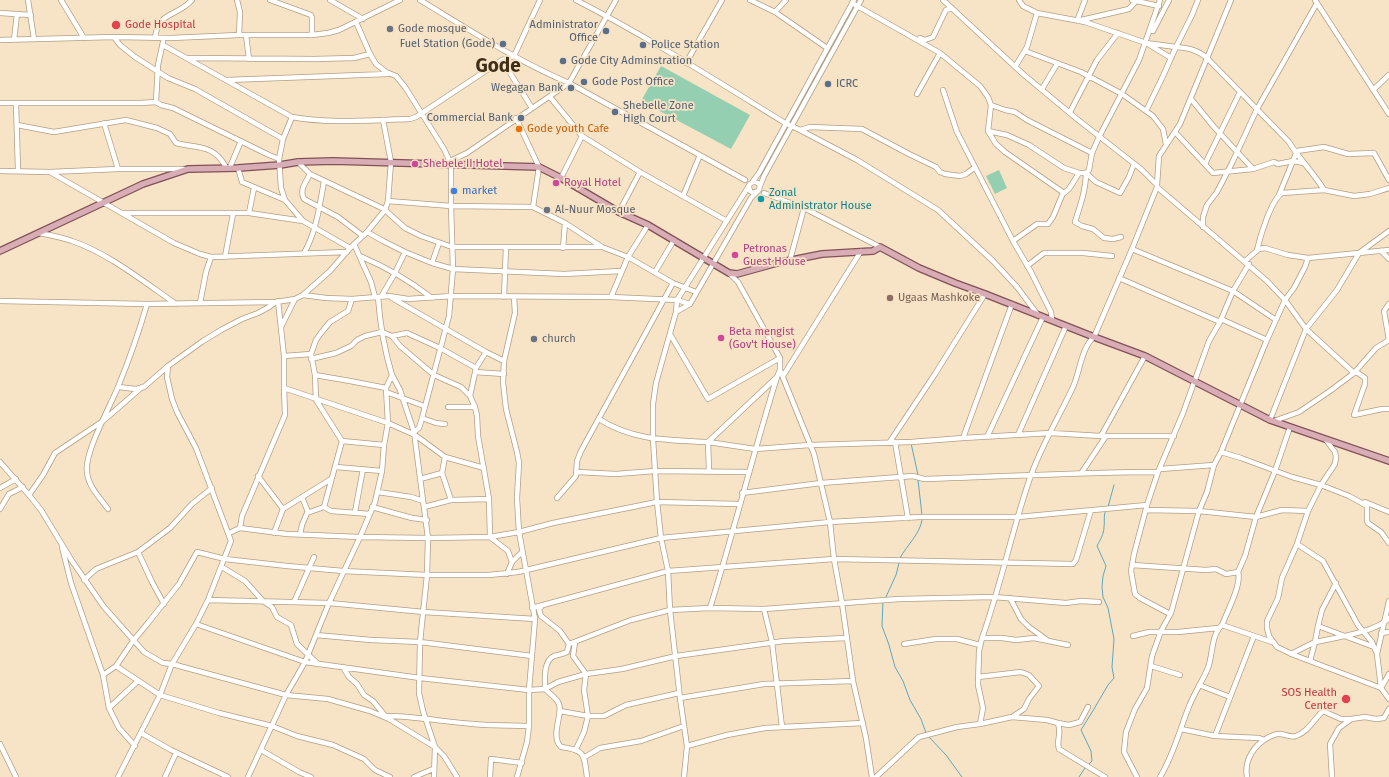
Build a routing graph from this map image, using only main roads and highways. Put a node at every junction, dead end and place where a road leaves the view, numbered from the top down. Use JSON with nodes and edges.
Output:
{"nodes":[{"id":1,"x":0,"y":251,"type":"edge"},
{"id":2,"x":1389,"y":462,"type":"edge"}],
"edges":[{"from":1,"to":2,"type":"main road"}]}
